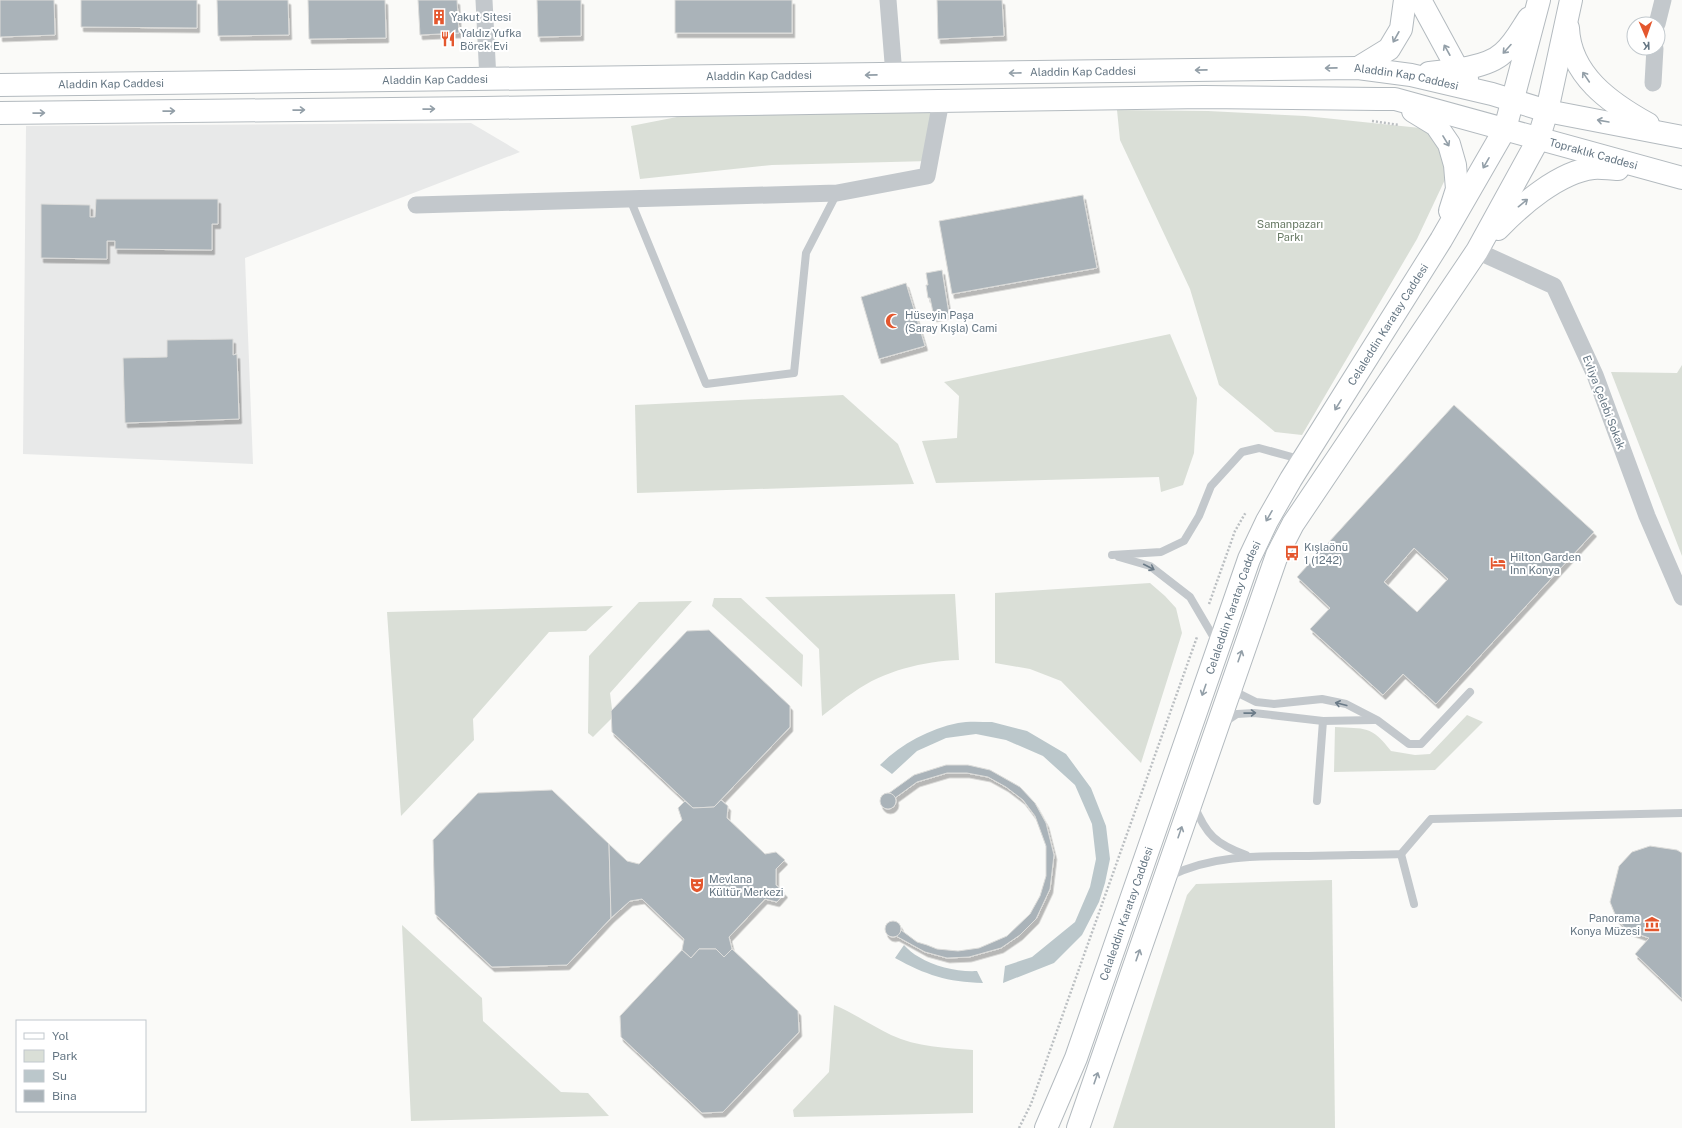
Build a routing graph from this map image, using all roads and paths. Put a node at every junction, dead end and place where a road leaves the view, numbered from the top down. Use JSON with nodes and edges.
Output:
{"nodes":[{"id":1,"x":484,"y":0,"type":"edge"},
{"id":2,"x":888,"y":0,"type":"edge"},
{"id":3,"x":1405,"y":0,"type":"edge"},
{"id":4,"x":1420,"y":0,"type":"edge"},
{"id":5,"x":1663,"y":0,"type":"edge"},
{"id":6,"x":1538,"y":3,"type":"edge"},
{"id":7,"x":1569,"y":7,"type":"edge"},
{"id":8,"x":1659,"y":16,"type":"edge"},
{"id":9,"x":1655,"y":56,"type":"edge"},
{"id":10,"x":1358,"y":68,"type":"junction"},
{"id":11,"x":1458,"y":70,"type":"junction"},
{"id":12,"x":894,"y":75,"type":"junction"},
{"id":13,"x":1411,"y":75,"type":"junction"},
{"id":14,"x":488,"y":80,"type":"junction"},
{"id":15,"x":1653,"y":83,"type":"dead end"},
{"id":16,"x":0,"y":86,"type":"edge"},
{"id":17,"x":1480,"y":91,"type":"junction"},
{"id":18,"x":1395,"y":99,"type":"junction"},
{"id":19,"x":1514,"y":100,"type":"junction"},
{"id":20,"x":941,"y":101,"type":"junction"},
{"id":21,"x":484,"y":108,"type":"junction"},
{"id":22,"x":1547,"y":111,"type":"junction"},
{"id":23,"x":0,"y":113,"type":"edge"},
{"id":24,"x":1505,"y":129,"type":"junction"},
{"id":25,"x":1672,"y":134,"type":"edge"},
{"id":26,"x":1538,"y":140,"type":"junction"},
{"id":27,"x":1674,"y":177,"type":"edge"},
{"id":28,"x":837,"y":193,"type":"junction"},
{"id":29,"x":630,"y":199,"type":"junction"},
{"id":30,"x":416,"y":205,"type":"dead end"},
{"id":31,"x":1441,"y":240,"type":"junction"},
{"id":32,"x":1477,"y":251,"type":"junction"},
{"id":33,"x":1302,"y":462,"type":"junction"},
{"id":34,"x":1682,"y":598,"type":"edge"},
{"id":35,"x":1219,"y":646,"type":"junction"},
{"id":36,"x":1229,"y":688,"type":"junction"},
{"id":37,"x":1470,"y":692,"type":"dead end"},
{"id":38,"x":1377,"y":720,"type":"junction"},
{"id":39,"x":1323,"y":721,"type":"junction"},
{"id":40,"x":1216,"y":728,"type":"junction"},
{"id":41,"x":1192,"y":799,"type":"junction"},
{"id":42,"x":1317,"y":801,"type":"dead end"},
{"id":43,"x":1682,"y":813,"type":"edge"},
{"id":44,"x":1401,"y":854,"type":"junction"},
{"id":45,"x":1249,"y":856,"type":"junction"},
{"id":46,"x":1164,"y":879,"type":"junction"},
{"id":47,"x":1414,"y":904,"type":"dead end"},
{"id":48,"x":1076,"y":1058,"type":"junction"},
{"id":49,"x":1086,"y":1106,"type":"junction"},
{"id":50,"x":1033,"y":1128,"type":"edge"},
{"id":51,"x":1046,"y":1128,"type":"edge"},
{"id":52,"x":1078,"y":1128,"type":"edge"},
{"id":53,"x":1087,"y":1128,"type":"edge"}],
"edges":[{"from":1,"to":14,"type":"street"},
{"from":2,"to":12,"type":"street"},
{"from":3,"to":10,"type":"main road","one_way":true},
{"from":11,"to":4,"type":"main road","one_way":true},
{"from":5,"to":8,"type":"street"},
{"from":6,"to":11,"type":"main road","one_way":true},
{"from":6,"to":19,"type":"main road"},
{"from":7,"to":22,"type":"main road"},
{"from":25,"to":7,"type":"main road","one_way":true},
{"from":9,"to":15,"type":"street"},
{"from":10,"to":12,"type":"main road","name":"Aladdin Kap Caddesi","one_way":true},
{"from":10,"to":13,"type":"main road","name":"Aladdin Kap Caddesi"},
{"from":11,"to":13,"type":"main road"},
{"from":11,"to":17,"type":"main road"},
{"from":12,"to":14,"type":"main road","name":"Aladdin Kap Caddesi","one_way":true},
{"from":13,"to":17,"type":"main road","name":"Aladdin Kap Caddesi"},
{"from":14,"to":16,"type":"main road","name":"Aladdin Kap Caddesi"},
{"from":14,"to":21,"type":"main road"},
{"from":17,"to":19,"type":"main road","name":"Aladdin Kap Caddesi"},
{"from":18,"to":20,"type":"main road","name":"Aladdin Kap Caddesi"},
{"from":18,"to":24,"type":"main road","name":"Aladdin Kap Caddesi"},
{"from":18,"to":31,"type":"main road","one_way":true},
{"from":19,"to":22,"type":"main road"},
{"from":19,"to":24,"type":"main road","name":"Celaleddin Karatay Caddesi"},
{"from":20,"to":21,"type":"main road","name":"Aladdin Kap Caddesi"},
{"from":20,"to":28,"type":"street"},
{"from":23,"to":21,"type":"main road","name":"Aladdin Kap Caddesi","one_way":true},
{"from":25,"to":22,"type":"main road","one_way":true},
{"from":22,"to":26,"type":"main road","name":"Celaleddin Karatay Caddesi"},
{"from":24,"to":26,"type":"main road","name":"Topraklık Caddesi"},
{"from":24,"to":31,"type":"main road","name":"Celaleddin Karatay Caddesi","one_way":true},
{"from":26,"to":27,"type":"main road","name":"Topraklık Caddesi"},
{"from":26,"to":32,"type":"main road","name":"Celaleddin Karatay Caddesi"},
{"from":32,"to":27,"type":"main road","one_way":true},
{"from":28,"to":29,"type":"street"},
{"from":28,"to":29,"type":"lane"},
{"from":29,"to":30,"type":"street"},
{"from":31,"to":33,"type":"main road","name":"Celaleddin Karatay Caddesi","one_way":true},
{"from":32,"to":34,"type":"street","name":"Evliya Çelebi Sokak"},
{"from":36,"to":32,"type":"main road","name":"Celaleddin Karatay Caddesi","one_way":true},
{"from":33,"to":35,"type":"main road","name":"Celaleddin Karatay Caddesi","one_way":true},
{"from":33,"to":35,"type":"lane","one_way":true},
{"from":35,"to":48,"type":"main road","name":"Celaleddin Karatay Caddesi","one_way":true},
{"from":38,"to":36,"type":"lane","one_way":true},
{"from":36,"to":40,"type":"main road","name":"Celaleddin Karatay Caddesi"},
{"from":37,"to":38,"type":"lane"},
{"from":38,"to":39,"type":"lane"},
{"from":40,"to":39,"type":"lane","one_way":true},
{"from":39,"to":42,"type":"lane"},
{"from":40,"to":41,"type":"main road","name":"Celaleddin Karatay Caddesi"},
{"from":41,"to":45,"type":"lane"},
{"from":46,"to":41,"type":"main road","name":"Celaleddin Karatay Caddesi","one_way":true},
{"from":43,"to":44,"type":"lane"},
{"from":44,"to":45,"type":"lane"},
{"from":44,"to":47,"type":"lane"},
{"from":45,"to":46,"type":"lane"},
{"from":49,"to":46,"type":"main road","name":"Celaleddin Karatay Caddesi","one_way":true},
{"from":48,"to":50,"type":"main road"},
{"from":48,"to":51,"type":"main road","name":"Celaleddin Karatay Caddesi"},
{"from":49,"to":52,"type":"main road","name":"Celaleddin Karatay Caddesi"},
{"from":49,"to":53,"type":"main road"}]}
